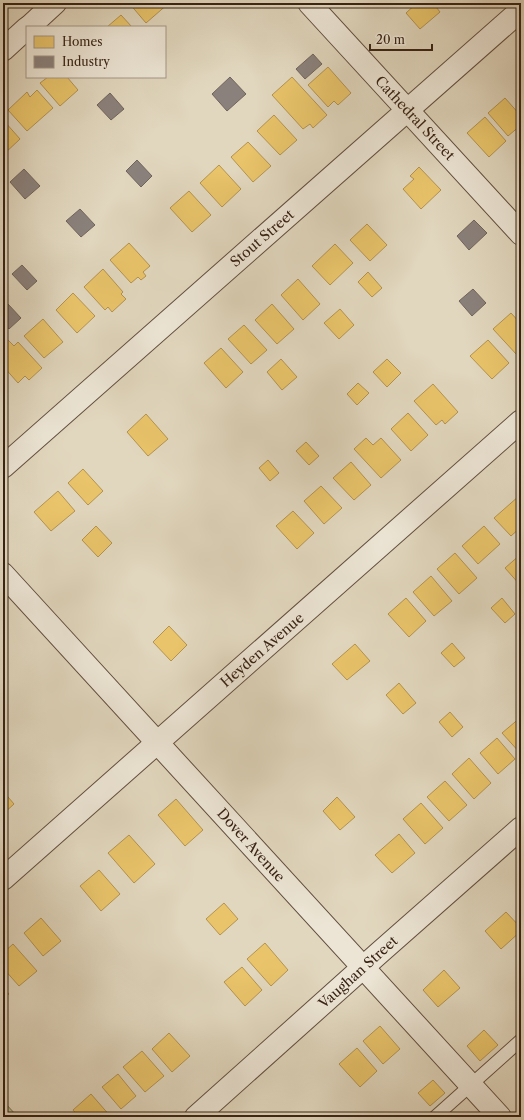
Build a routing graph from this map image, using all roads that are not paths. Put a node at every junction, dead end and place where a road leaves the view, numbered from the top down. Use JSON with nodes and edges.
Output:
{"nodes":[{"id":1,"x":55,"y":3,"type":"edge"},
{"id":2,"x":309,"y":3,"type":"edge"},
{"id":3,"x":521,"y":10,"type":"edge"},
{"id":4,"x":30,"y":26,"type":"edge"},
{"id":5,"x":26,"y":30,"type":"edge"},
{"id":6,"x":3,"y":50,"type":"edge"},
{"id":7,"x":407,"y":110,"type":"junction"},
{"id":8,"x":521,"y":234,"type":"edge"},
{"id":9,"x":521,"y":421,"type":"edge"},
{"id":10,"x":3,"y":466,"type":"edge"},
{"id":11,"x":3,"y":574,"type":"edge"},
{"id":12,"x":157,"y":742,"type":"junction"},
{"id":13,"x":521,"y":828,"type":"edge"},
{"id":14,"x":3,"y":879,"type":"edge"},
{"id":15,"x":363,"y":967,"type":"junction"},
{"id":16,"x":521,"y":1040,"type":"edge"},
{"id":17,"x":471,"y":1085,"type":"junction"},
{"id":18,"x":196,"y":1117,"type":"edge"},
{"id":19,"x":435,"y":1117,"type":"edge"},
{"id":20,"x":500,"y":1117,"type":"edge"}],
"edges":[{"from":1,"to":4,"type":"street"},
{"from":2,"to":7,"type":"street","name":"Cathedral Street"},
{"from":3,"to":7,"type":"street","name":"Stout Street"},
{"from":5,"to":6,"type":"street"},
{"from":7,"to":8,"type":"street","name":"Cathedral Street"},
{"from":7,"to":10,"type":"street","name":"Stout Street"},
{"from":9,"to":12,"type":"street","name":"Heyden Avenue"},
{"from":11,"to":12,"type":"street","name":"Dover Avenue"},
{"from":12,"to":14,"type":"street","name":"Heyden Avenue"},
{"from":12,"to":15,"type":"street","name":"Dover Avenue"},
{"from":13,"to":15,"type":"street","name":"Vaughan Street"},
{"from":15,"to":17,"type":"street","name":"Dover Avenue"},
{"from":15,"to":18,"type":"street","name":"Vaughan Street"},
{"from":16,"to":17,"type":"lane"},
{"from":17,"to":19,"type":"lane"},
{"from":17,"to":20,"type":"street","name":"Dover Avenue"}]}
